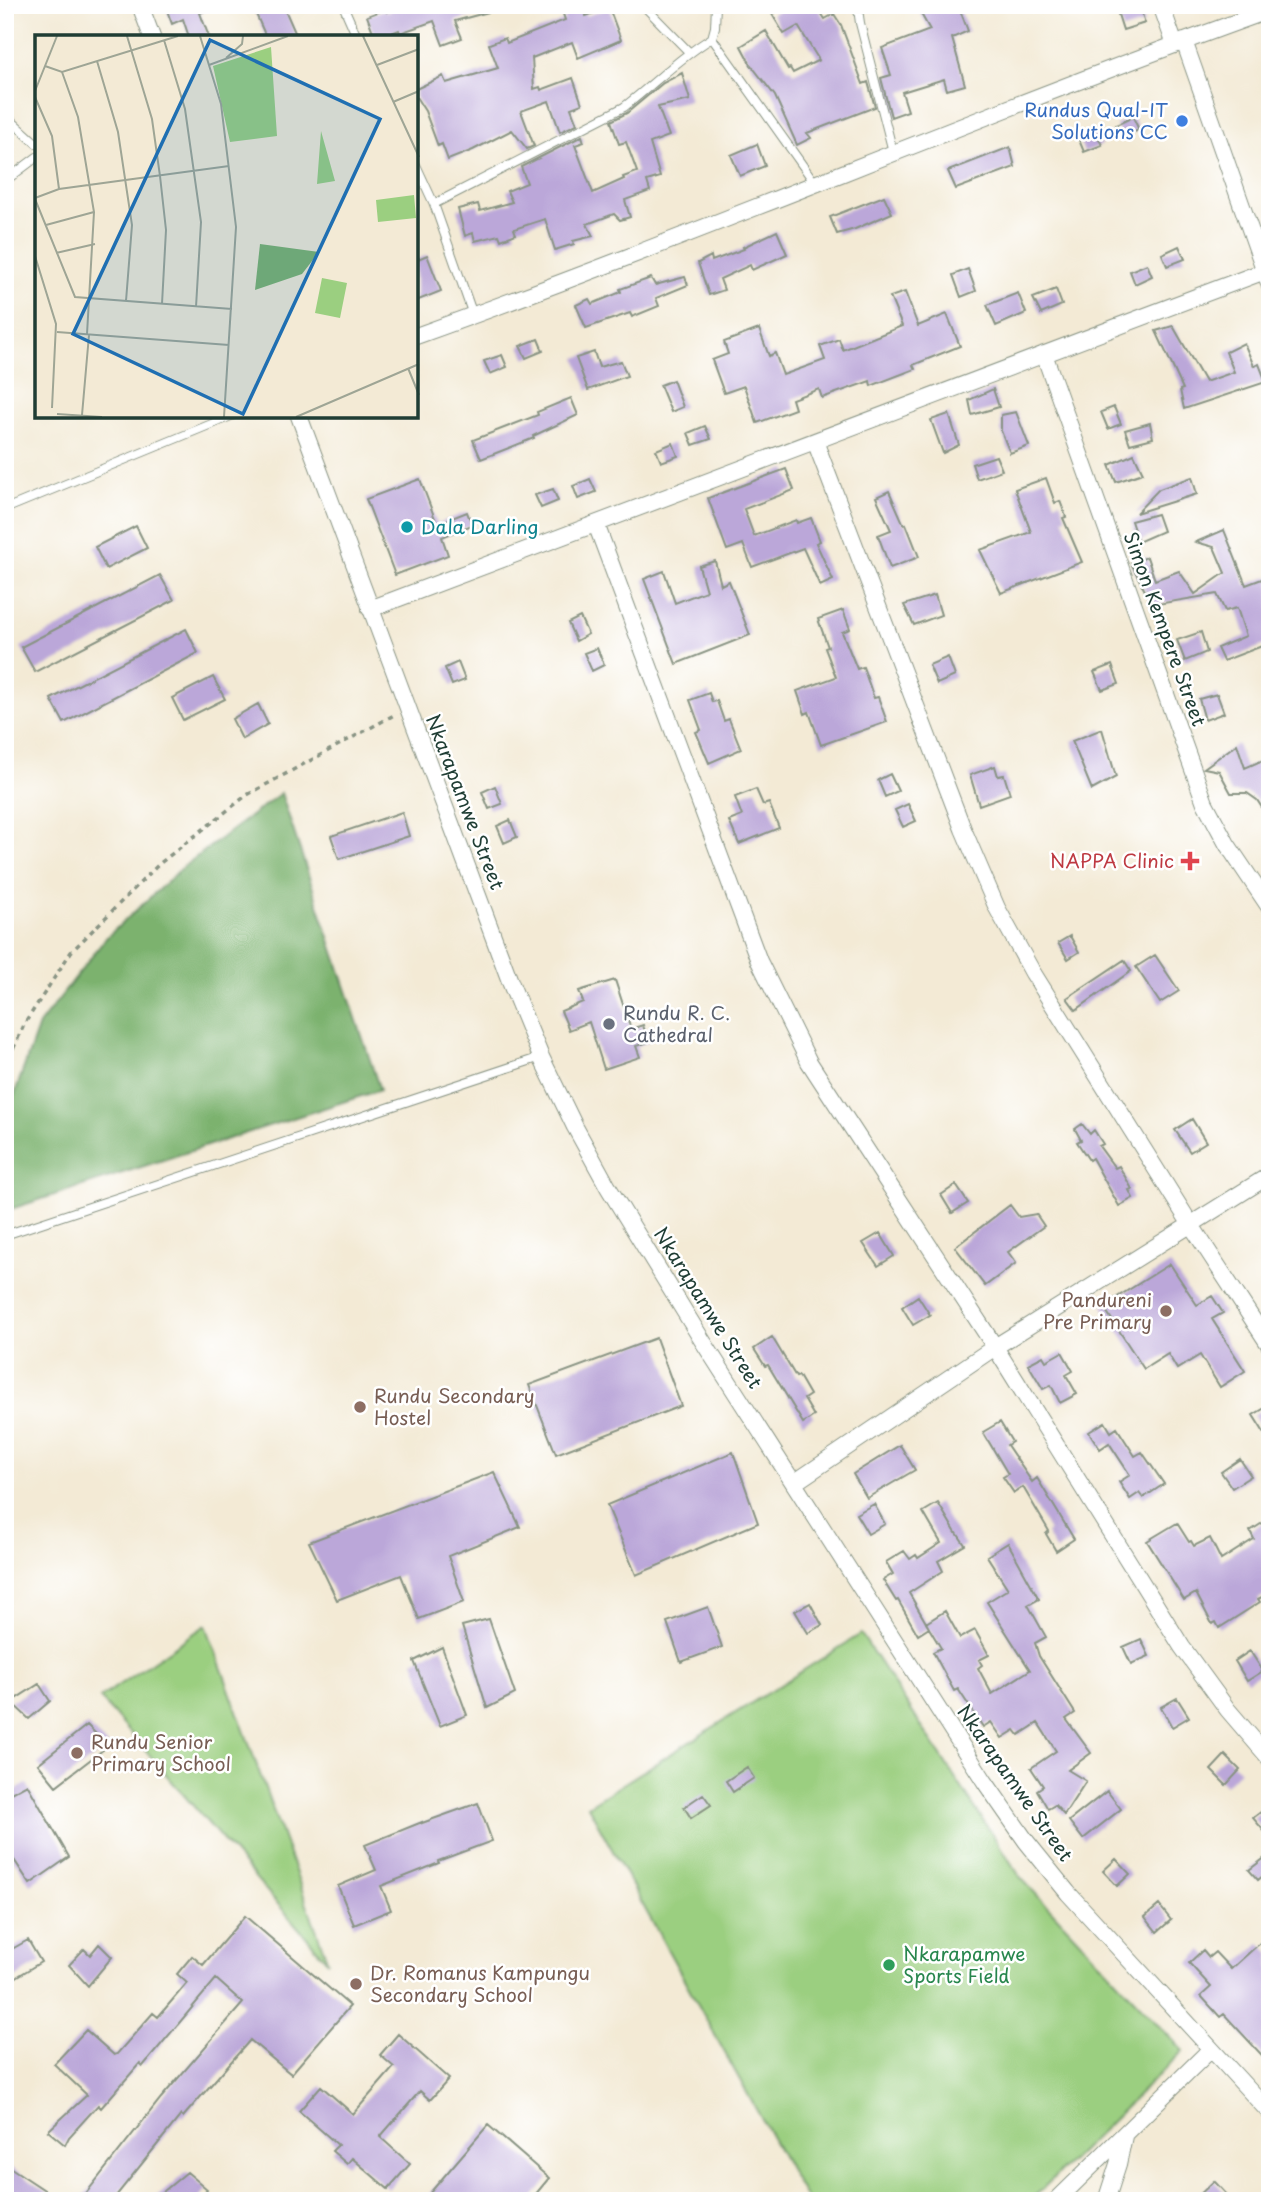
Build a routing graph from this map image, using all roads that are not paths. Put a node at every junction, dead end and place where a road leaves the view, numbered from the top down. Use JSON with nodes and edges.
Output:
{"nodes":[{"id":1,"x":140,"y":5,"type":"edge"},
{"id":2,"x":343,"y":5,"type":"edge"},
{"id":3,"x":643,"y":5,"type":"edge"},
{"id":4,"x":716,"y":5,"type":"edge"},
{"id":5,"x":861,"y":5,"type":"edge"},
{"id":6,"x":1161,"y":5,"type":"edge"},
{"id":7,"x":1270,"y":10,"type":"edge"},
{"id":8,"x":151,"y":35,"type":"edge"},
{"id":9,"x":357,"y":35,"type":"edge"},
{"id":10,"x":712,"y":37,"type":"junction"},
{"id":11,"x":1180,"y":43,"type":"junction"},
{"id":12,"x":688,"y":52,"type":"junction"},
{"id":13,"x":5,"y":115,"type":"edge"},
{"id":14,"x":35,"y":142,"type":"edge"},
{"id":15,"x":893,"y":152,"type":"junction"},
{"id":16,"x":35,"y":158,"type":"edge"},
{"id":17,"x":418,"y":169,"type":"edge"},
{"id":18,"x":5,"y":181,"type":"edge"},
{"id":19,"x":817,"y":185,"type":"junction"},
{"id":20,"x":434,"y":204,"type":"junction"},
{"id":21,"x":1268,"y":275,"type":"edge"},
{"id":22,"x":473,"y":316,"type":"junction"},
{"id":23,"x":418,"y":335,"type":"edge"},
{"id":24,"x":1044,"y":354,"type":"junction"},
{"id":25,"x":226,"y":418,"type":"edge"},
{"id":26,"x":300,"y":418,"type":"edge"},
{"id":27,"x":815,"y":440,"type":"junction"},
{"id":28,"x":5,"y":509,"type":"edge"},
{"id":29,"x":596,"y":524,"type":"junction"},
{"id":30,"x":370,"y":609,"type":"junction"},
{"id":31,"x":1270,"y":908,"type":"edge"},
{"id":32,"x":541,"y":1057,"type":"junction"},
{"id":33,"x":1270,"y":1175,"type":"edge"},
{"id":34,"x":1191,"y":1225,"type":"junction"},
{"id":35,"x":5,"y":1235,"type":"edge"},
{"id":36,"x":1270,"y":1346,"type":"edge"},
{"id":37,"x":995,"y":1347,"type":"junction"},
{"id":38,"x":794,"y":1483,"type":"junction"},
{"id":39,"x":1270,"y":1759,"type":"edge"},
{"id":40,"x":1210,"y":2049,"type":"junction"},
{"id":41,"x":1270,"y":2113,"type":"edge"},
{"id":42,"x":1124,"y":2134,"type":"junction"},
{"id":43,"x":1056,"y":2201,"type":"edge"},
{"id":44,"x":1106,"y":2201,"type":"edge"}],
"edges":[{"from":1,"to":8,"type":"street"},
{"from":2,"to":9,"type":"lane"},
{"from":3,"to":12,"type":"lane"},
{"from":4,"to":10,"type":"lane"},
{"from":5,"to":15,"type":"lane"},
{"from":6,"to":11,"type":"street"},
{"from":7,"to":11,"type":"street"},
{"from":10,"to":12,"type":"lane"},
{"from":10,"to":19,"type":"lane"},
{"from":11,"to":15,"type":"street"},
{"from":11,"to":21,"type":"street"},
{"from":12,"to":20,"type":"lane"},
{"from":13,"to":14,"type":"lane"},
{"from":15,"to":19,"type":"street"},
{"from":16,"to":18,"type":"lane"},
{"from":17,"to":20,"type":"lane"},
{"from":19,"to":22,"type":"street"},
{"from":20,"to":22,"type":"lane"},
{"from":21,"to":24,"type":"street"},
{"from":22,"to":23,"type":"street"},
{"from":24,"to":27,"type":"street"},
{"from":24,"to":31,"type":"street","name":"Simon Kempere Street"},
{"from":25,"to":28,"type":"lane"},
{"from":26,"to":30,"type":"street","name":"Nkarapamwe Street"},
{"from":27,"to":29,"type":"street"},
{"from":27,"to":34,"type":"street"},
{"from":29,"to":30,"type":"street"},
{"from":29,"to":37,"type":"street"},
{"from":30,"to":32,"type":"street","name":"Nkarapamwe Street"},
{"from":32,"to":35,"type":"lane"},
{"from":32,"to":38,"type":"street","name":"Nkarapamwe Street"},
{"from":33,"to":34,"type":"street"},
{"from":34,"to":36,"type":"street"},
{"from":34,"to":37,"type":"street"},
{"from":37,"to":38,"type":"street"},
{"from":37,"to":39,"type":"street"},
{"from":38,"to":40,"type":"street","name":"Nkarapamwe Street"},
{"from":40,"to":41,"type":"street","name":"Nkarapamwe Street"},
{"from":40,"to":42,"type":"street"},
{"from":42,"to":43,"type":"street"},
{"from":42,"to":44,"type":"street"}]}
